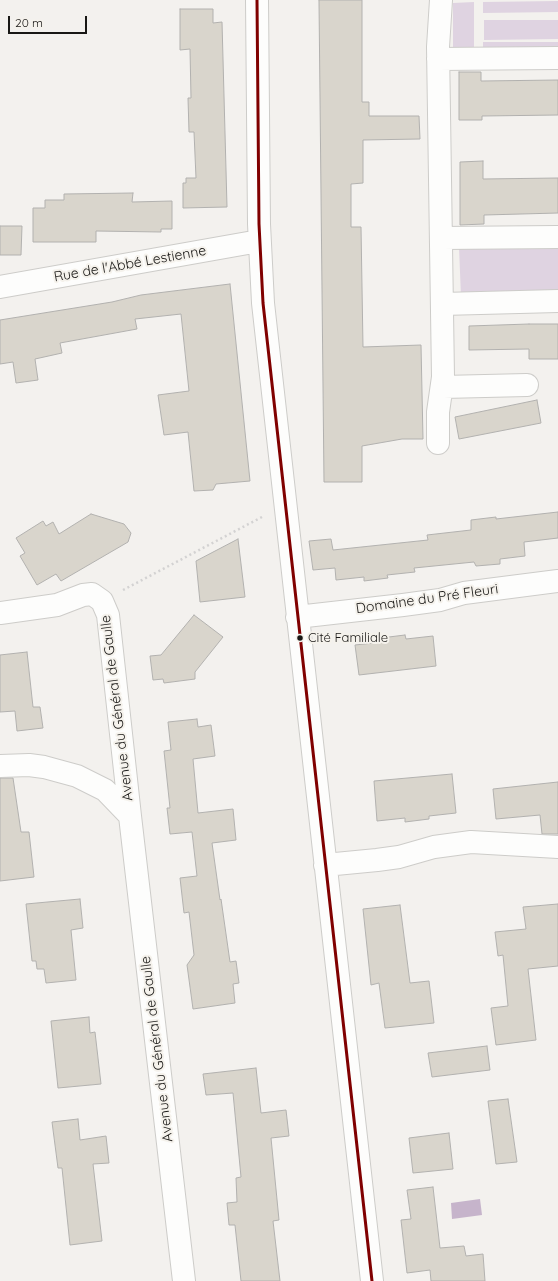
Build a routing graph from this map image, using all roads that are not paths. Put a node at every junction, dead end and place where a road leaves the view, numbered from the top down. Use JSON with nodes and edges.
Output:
{"nodes":[{"id":1,"x":257,"y":0,"type":"edge"},
{"id":2,"x":441,"y":0,"type":"edge"},
{"id":3,"x":558,"y":58,"type":"edge"},
{"id":4,"x":438,"y":59,"type":"junction"},
{"id":5,"x":558,"y":237,"type":"edge"},
{"id":6,"x":442,"y":238,"type":"junction"},
{"id":7,"x":260,"y":241,"type":"junction"},
{"id":8,"x":0,"y":287,"type":"edge"},
{"id":9,"x":558,"y":301,"type":"edge"},
{"id":10,"x":442,"y":304,"type":"junction"},
{"id":11,"x":526,"y":385,"type":"dead end"},
{"id":12,"x":443,"y":388,"type":"junction"},
{"id":13,"x":438,"y":443,"type":"dead end"},
{"id":14,"x":558,"y":581,"type":"edge"},
{"id":15,"x":0,"y":613,"type":"edge"},
{"id":16,"x":297,"y":617,"type":"junction"},
{"id":17,"x":0,"y":766,"type":"edge"},
{"id":18,"x":130,"y":816,"type":"junction"},
{"id":19,"x":558,"y":847,"type":"edge"},
{"id":20,"x":325,"y":864,"type":"junction"},
{"id":21,"x":184,"y":1281,"type":"edge"},
{"id":22,"x":372,"y":1281,"type":"edge"}],
"edges":[{"from":1,"to":7,"type":"street"},
{"from":2,"to":4,"type":"street"},
{"from":3,"to":4,"type":"street"},
{"from":4,"to":6,"type":"street"},
{"from":5,"to":6,"type":"street"},
{"from":6,"to":10,"type":"street"},
{"from":7,"to":8,"type":"street","name":"Rue de l'Abbé Lestienne"},
{"from":7,"to":16,"type":"street"},
{"from":9,"to":10,"type":"street"},
{"from":10,"to":12,"type":"street"},
{"from":11,"to":12,"type":"street"},
{"from":12,"to":13,"type":"street"},
{"from":14,"to":16,"type":"street","name":"Domaine du Pré Fleuri"},
{"from":15,"to":18,"type":"street","name":"Avenue du Général de Gaulle"},
{"from":16,"to":20,"type":"street"},
{"from":17,"to":18,"type":"street","name":"Avenue du Général de Gaulle"},
{"from":18,"to":21,"type":"street","name":"Avenue du Général de Gaulle"},
{"from":19,"to":20,"type":"street"},
{"from":20,"to":22,"type":"street"}]}
